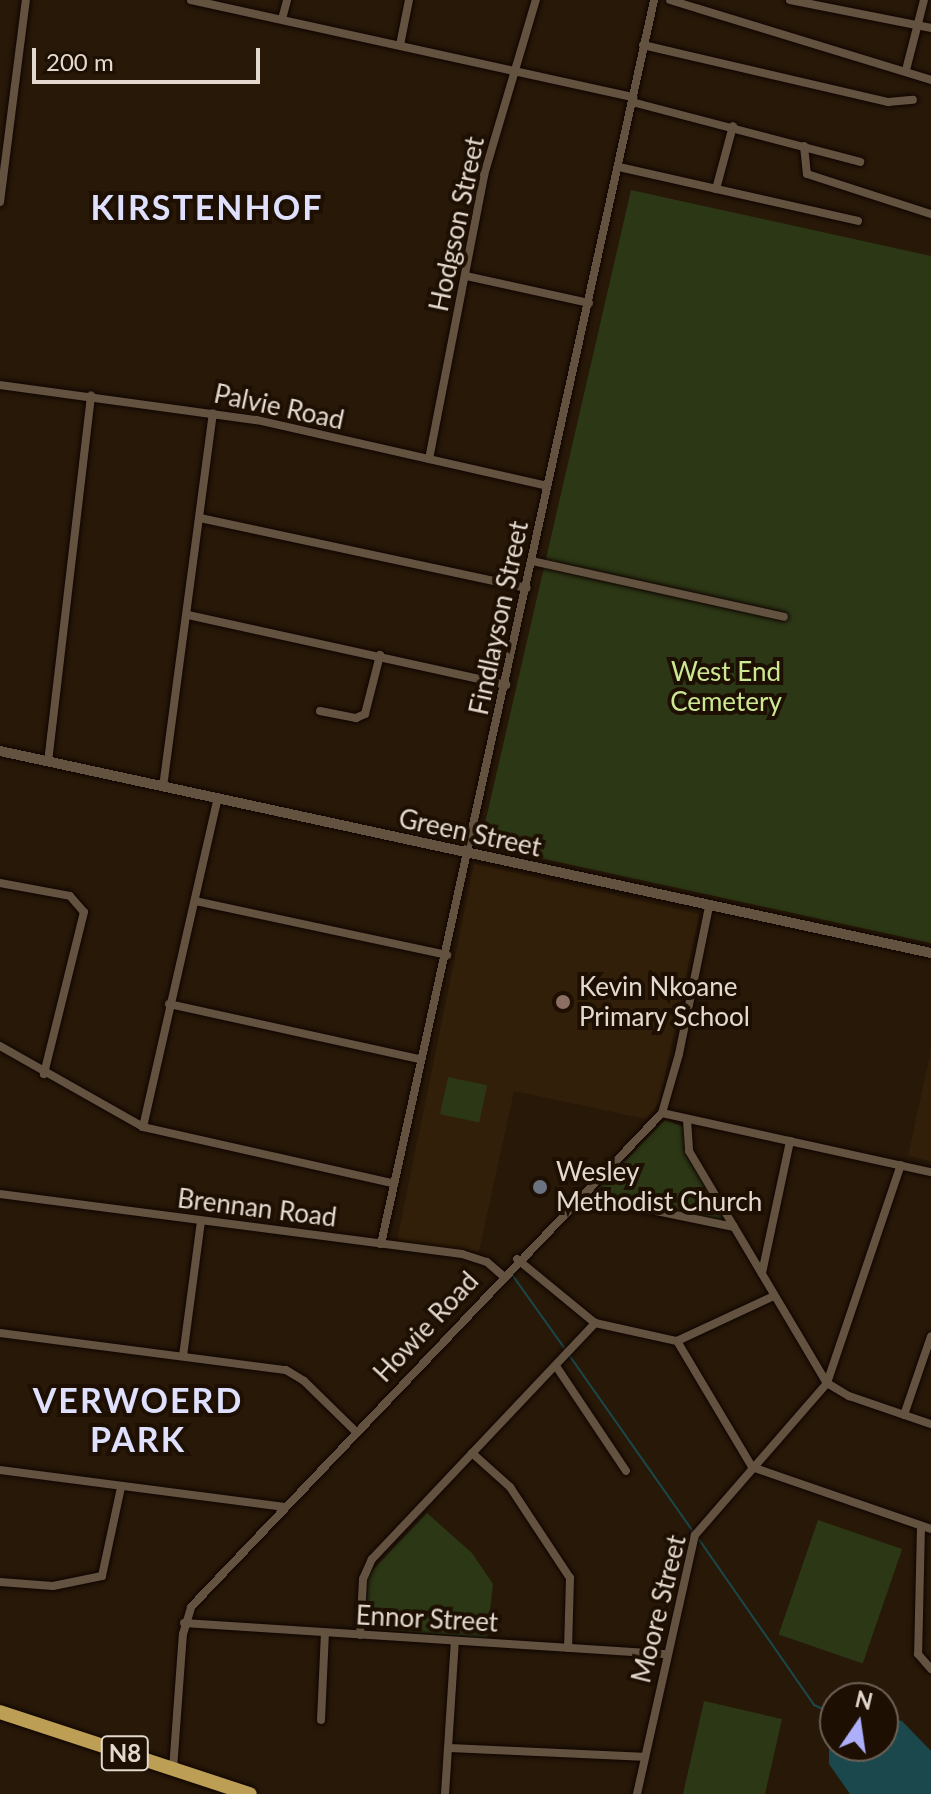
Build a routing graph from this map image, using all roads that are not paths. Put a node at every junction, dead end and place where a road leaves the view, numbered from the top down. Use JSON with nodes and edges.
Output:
{"nodes":[{"id":1,"x":26,"y":0,"type":"edge"},
{"id":2,"x":191,"y":0,"type":"edge"},
{"id":3,"x":287,"y":0,"type":"edge"},
{"id":4,"x":409,"y":0,"type":"edge"},
{"id":5,"x":536,"y":0,"type":"edge"},
{"id":6,"x":654,"y":0,"type":"edge"},
{"id":7,"x":670,"y":0,"type":"edge"},
{"id":8,"x":790,"y":0,"type":"edge"},
{"id":9,"x":924,"y":0,"type":"edge"},
{"id":10,"x":282,"y":19,"type":"junction"},
{"id":11,"x":919,"y":27,"type":"junction"},
{"id":12,"x":931,"y":28,"type":"edge"},
{"id":13,"x":400,"y":45,"type":"junction"},
{"id":14,"x":643,"y":45,"type":"junction"},
{"id":15,"x":906,"y":70,"type":"junction"},
{"id":16,"x":517,"y":71,"type":"junction"},
{"id":17,"x":931,"y":80,"type":"edge"},
{"id":18,"x":632,"y":100,"type":"junction"},
{"id":19,"x":913,"y":100,"type":"dead end"},
{"id":20,"x":733,"y":126,"type":"junction"},
{"id":21,"x":804,"y":146,"type":"junction"},
{"id":22,"x":860,"y":162,"type":"dead end"},
{"id":23,"x":619,"y":167,"type":"junction"},
{"id":24,"x":716,"y":189,"type":"junction"},
{"id":25,"x":0,"y":202,"type":"edge"},
{"id":26,"x":931,"y":214,"type":"edge"},
{"id":27,"x":858,"y":221,"type":"dead end"},
{"id":28,"x":466,"y":276,"type":"junction"},
{"id":29,"x":589,"y":303,"type":"junction"},
{"id":30,"x":0,"y":385,"type":"edge"},
{"id":31,"x":91,"y":396,"type":"junction"},
{"id":32,"x":213,"y":413,"type":"junction"},
{"id":33,"x":429,"y":459,"type":"junction"},
{"id":34,"x":547,"y":486,"type":"junction"},
{"id":35,"x":200,"y":518,"type":"junction"},
{"id":36,"x":532,"y":561,"type":"junction"},
{"id":37,"x":527,"y":588,"type":"junction"},
{"id":38,"x":188,"y":615,"type":"junction"},
{"id":39,"x":784,"y":617,"type":"dead end"},
{"id":40,"x":380,"y":655,"type":"junction"},
{"id":41,"x":506,"y":685,"type":"junction"},
{"id":42,"x":320,"y":711,"type":"dead end"},
{"id":43,"x":0,"y":751,"type":"edge"},
{"id":44,"x":48,"y":762,"type":"junction"},
{"id":45,"x":163,"y":787,"type":"junction"},
{"id":46,"x":217,"y":800,"type":"junction"},
{"id":47,"x":469,"y":855,"type":"junction"},
{"id":48,"x":0,"y":883,"type":"edge"},
{"id":49,"x":195,"y":901,"type":"junction"},
{"id":50,"x":709,"y":907,"type":"junction"},
{"id":51,"x":931,"y":953,"type":"edge"},
{"id":52,"x":447,"y":955,"type":"junction"},
{"id":53,"x":169,"y":1004,"type":"junction"},
{"id":54,"x":0,"y":1046,"type":"edge"},
{"id":55,"x":419,"y":1059,"type":"junction"},
{"id":56,"x":44,"y":1074,"type":"junction"},
{"id":57,"x":662,"y":1113,"type":"junction"},
{"id":58,"x":687,"y":1120,"type":"junction"},
{"id":59,"x":143,"y":1127,"type":"junction"},
{"id":60,"x":790,"y":1141,"type":"junction"},
{"id":61,"x":901,"y":1165,"type":"junction"},
{"id":62,"x":931,"y":1172,"type":"edge"},
{"id":63,"x":392,"y":1183,"type":"junction"},
{"id":64,"x":0,"y":1194,"type":"edge"},
{"id":65,"x":578,"y":1195,"type":"junction"},
{"id":66,"x":201,"y":1221,"type":"junction"},
{"id":67,"x":734,"y":1227,"type":"junction"},
{"id":68,"x":381,"y":1244,"type":"junction"},
{"id":69,"x":517,"y":1259,"type":"junction"},
{"id":70,"x":762,"y":1274,"type":"junction"},
{"id":71,"x":502,"y":1275,"type":"junction"},
{"id":72,"x":774,"y":1296,"type":"junction"},
{"id":73,"x":595,"y":1323,"type":"junction"},
{"id":74,"x":0,"y":1333,"type":"edge"},
{"id":75,"x":931,"y":1336,"type":"edge"},
{"id":76,"x":677,"y":1341,"type":"junction"},
{"id":77,"x":183,"y":1356,"type":"junction"},
{"id":78,"x":556,"y":1366,"type":"junction"},
{"id":79,"x":827,"y":1383,"type":"junction"},
{"id":80,"x":904,"y":1415,"type":"junction"},
{"id":81,"x":931,"y":1424,"type":"edge"},
{"id":82,"x":355,"y":1431,"type":"junction"},
{"id":83,"x":472,"y":1453,"type":"junction"},
{"id":84,"x":752,"y":1467,"type":"junction"},
{"id":85,"x":0,"y":1470,"type":"edge"},
{"id":86,"x":626,"y":1471,"type":"dead end"},
{"id":87,"x":121,"y":1487,"type":"junction"},
{"id":88,"x":285,"y":1507,"type":"junction"},
{"id":89,"x":921,"y":1526,"type":"junction"},
{"id":90,"x":931,"y":1529,"type":"edge"},
{"id":91,"x":0,"y":1582,"type":"edge"},
{"id":92,"x":184,"y":1623,"type":"junction"},
{"id":93,"x":325,"y":1633,"type":"junction"},
{"id":94,"x":360,"y":1635,"type":"junction"},
{"id":95,"x":455,"y":1641,"type":"junction"},
{"id":96,"x":568,"y":1648,"type":"junction"},
{"id":97,"x":667,"y":1654,"type":"junction"},
{"id":98,"x":931,"y":1669,"type":"edge"},
{"id":99,"x":1,"y":1717,"type":"edge"},
{"id":100,"x":321,"y":1720,"type":"dead end"},
{"id":101,"x":448,"y":1748,"type":"junction"},
{"id":102,"x":644,"y":1757,"type":"junction"},
{"id":103,"x":173,"y":1769,"type":"junction"},
{"id":104,"x":250,"y":1794,"type":"edge"},
{"id":105,"x":445,"y":1794,"type":"edge"},
{"id":106,"x":637,"y":1794,"type":"edge"}],
"edges":[{"from":1,"to":25,"type":"street"},
{"from":2,"to":10,"type":"street"},
{"from":3,"to":10,"type":"street"},
{"from":4,"to":13,"type":"street"},
{"from":5,"to":16,"type":"street","name":"Hodgson Street"},
{"from":6,"to":14,"type":"street","name":"Findlayson Street"},
{"from":7,"to":15,"type":"street"},
{"from":8,"to":11,"type":"street"},
{"from":9,"to":11,"type":"street"},
{"from":10,"to":13,"type":"street"},
{"from":11,"to":12,"type":"street"},
{"from":11,"to":15,"type":"street"},
{"from":13,"to":16,"type":"street"},
{"from":14,"to":18,"type":"street","name":"Findlayson Street"},
{"from":14,"to":19,"type":"street"},
{"from":15,"to":17,"type":"street"},
{"from":16,"to":18,"type":"street"},
{"from":16,"to":28,"type":"street","name":"Hodgson Street"},
{"from":18,"to":20,"type":"street"},
{"from":18,"to":23,"type":"street","name":"Findlayson Street"},
{"from":20,"to":21,"type":"street"},
{"from":20,"to":24,"type":"street"},
{"from":21,"to":22,"type":"street"},
{"from":21,"to":26,"type":"street"},
{"from":23,"to":24,"type":"street"},
{"from":23,"to":29,"type":"street","name":"Findlayson Street"},
{"from":24,"to":27,"type":"street"},
{"from":28,"to":29,"type":"street"},
{"from":28,"to":33,"type":"street","name":"Hodgson Street"},
{"from":29,"to":34,"type":"street","name":"Findlayson Street"},
{"from":30,"to":31,"type":"street","name":"Palvie Road"},
{"from":31,"to":32,"type":"street","name":"Palvie Road"},
{"from":31,"to":44,"type":"street"},
{"from":32,"to":33,"type":"street","name":"Palvie Road"},
{"from":32,"to":35,"type":"street"},
{"from":33,"to":34,"type":"street","name":"Palvie Road"},
{"from":34,"to":36,"type":"street","name":"Findlayson Street"},
{"from":35,"to":37,"type":"street"},
{"from":35,"to":38,"type":"street"},
{"from":36,"to":37,"type":"street","name":"Findlayson Street"},
{"from":36,"to":39,"type":"street"},
{"from":37,"to":41,"type":"street","name":"Findlayson Street"},
{"from":38,"to":40,"type":"street"},
{"from":38,"to":45,"type":"street"},
{"from":40,"to":41,"type":"street"},
{"from":40,"to":42,"type":"street"},
{"from":41,"to":47,"type":"street","name":"Findlayson Street"},
{"from":43,"to":44,"type":"street","name":"Green Street"},
{"from":44,"to":45,"type":"street","name":"Green Street"},
{"from":45,"to":46,"type":"street","name":"Green Street"},
{"from":46,"to":47,"type":"street","name":"Green Street"},
{"from":46,"to":49,"type":"street"},
{"from":47,"to":50,"type":"street","name":"Green Street"},
{"from":47,"to":52,"type":"street","name":"Findlayson Street"},
{"from":48,"to":56,"type":"street"},
{"from":49,"to":52,"type":"street"},
{"from":49,"to":53,"type":"street"},
{"from":50,"to":51,"type":"street","name":"Green Street"},
{"from":50,"to":57,"type":"street","name":"Howie Road"},
{"from":52,"to":55,"type":"street","name":"Findlayson Street"},
{"from":53,"to":55,"type":"street"},
{"from":53,"to":59,"type":"street"},
{"from":54,"to":56,"type":"street"},
{"from":55,"to":63,"type":"street","name":"Findlayson Street"},
{"from":56,"to":59,"type":"street"},
{"from":57,"to":58,"type":"street"},
{"from":57,"to":65,"type":"street","name":"Howie Road"},
{"from":58,"to":60,"type":"street"},
{"from":58,"to":67,"type":"street"},
{"from":59,"to":63,"type":"street"},
{"from":60,"to":61,"type":"street"},
{"from":60,"to":70,"type":"street"},
{"from":61,"to":62,"type":"street"},
{"from":61,"to":79,"type":"street"},
{"from":63,"to":68,"type":"street","name":"Findlayson Street"},
{"from":64,"to":66,"type":"street","name":"Brennan Road"},
{"from":65,"to":67,"type":"street"},
{"from":65,"to":69,"type":"street","name":"Howie Road"},
{"from":66,"to":68,"type":"street","name":"Brennan Road"},
{"from":66,"to":77,"type":"street"},
{"from":67,"to":70,"type":"street"},
{"from":68,"to":71,"type":"street","name":"Brennan Road"},
{"from":69,"to":71,"type":"street","name":"Howie Road"},
{"from":69,"to":73,"type":"street"},
{"from":70,"to":72,"type":"street"},
{"from":71,"to":82,"type":"street","name":"Howie Road"},
{"from":72,"to":76,"type":"street"},
{"from":72,"to":79,"type":"street"},
{"from":73,"to":76,"type":"street"},
{"from":73,"to":78,"type":"street"},
{"from":74,"to":77,"type":"street"},
{"from":75,"to":80,"type":"street"},
{"from":76,"to":84,"type":"street"},
{"from":77,"to":82,"type":"street"},
{"from":78,"to":83,"type":"street"},
{"from":78,"to":86,"type":"street"},
{"from":79,"to":80,"type":"street"},
{"from":79,"to":84,"type":"street","name":"Moore Street"},
{"from":80,"to":81,"type":"street"},
{"from":82,"to":88,"type":"street","name":"Howie Road"},
{"from":83,"to":94,"type":"street"},
{"from":83,"to":96,"type":"street"},
{"from":84,"to":89,"type":"street"},
{"from":84,"to":97,"type":"street","name":"Moore Street"},
{"from":85,"to":87,"type":"street"},
{"from":87,"to":88,"type":"street"},
{"from":87,"to":91,"type":"street"},
{"from":88,"to":92,"type":"street","name":"Howie Road"},
{"from":89,"to":90,"type":"street"},
{"from":89,"to":98,"type":"street"},
{"from":92,"to":93,"type":"street","name":"Ennor Street"},
{"from":92,"to":103,"type":"street","name":"Howie Road"},
{"from":93,"to":94,"type":"street","name":"Ennor Street"},
{"from":93,"to":100,"type":"street"},
{"from":94,"to":95,"type":"street","name":"Ennor Street"},
{"from":95,"to":96,"type":"street","name":"Ennor Street"},
{"from":95,"to":101,"type":"street"},
{"from":96,"to":97,"type":"street","name":"Ennor Street"},
{"from":97,"to":102,"type":"street","name":"Moore Street"},
{"from":99,"to":103,"type":"highway","number":"N8"},
{"from":101,"to":102,"type":"street"},
{"from":101,"to":105,"type":"street"},
{"from":102,"to":106,"type":"street","name":"Moore Street"},
{"from":103,"to":104,"type":"highway","number":"N8"}]}
